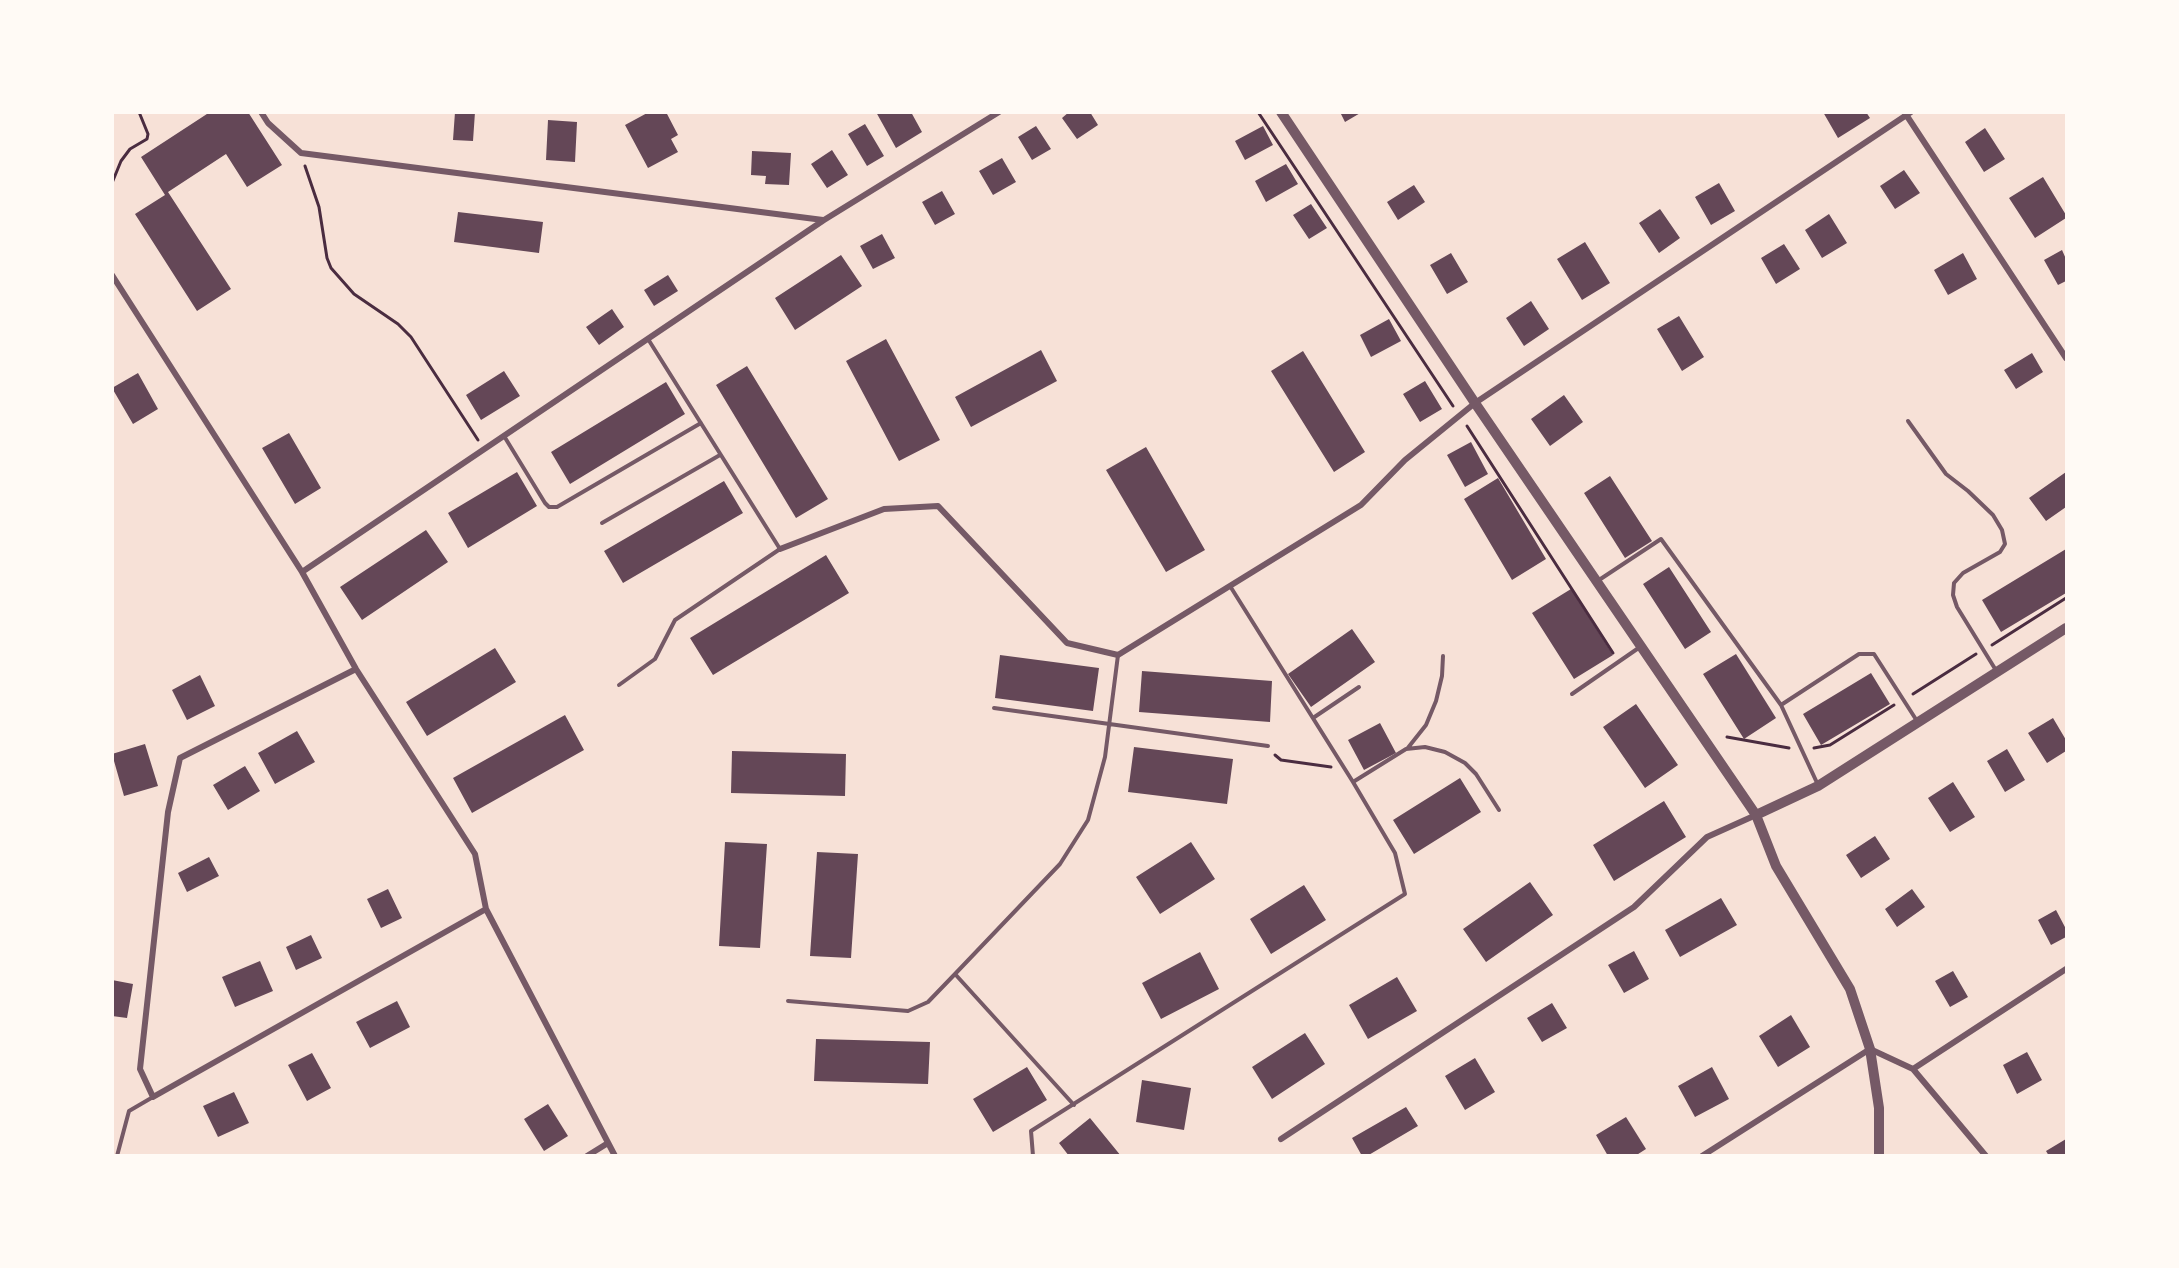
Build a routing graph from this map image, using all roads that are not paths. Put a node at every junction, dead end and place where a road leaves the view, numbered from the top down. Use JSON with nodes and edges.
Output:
{"nodes":[{"id":1,"x":261,"y":112,"type":"edge"},
{"id":2,"x":999,"y":112,"type":"edge"},
{"id":3,"x":1281,"y":112,"type":"edge"},
{"id":4,"x":1907,"y":114,"type":"edge"},
{"id":5,"x":824,"y":220,"type":"junction"},
{"id":6,"x":112,"y":275,"type":"edge"},
{"id":7,"x":648,"y":339,"type":"junction"},
{"id":8,"x":2067,"y":358,"type":"edge"},
{"id":9,"x":1475,"y":403,"type":"junction"},
{"id":10,"x":1908,"y":421,"type":"dead end"},
{"id":11,"x":700,"y":423,"type":"junction"},
{"id":12,"x":504,"y":436,"type":"junction"},
{"id":13,"x":720,"y":455,"type":"junction"},
{"id":14,"x":602,"y":524,"type":"dead end"},
{"id":15,"x":780,"y":549,"type":"junction"},
{"id":16,"x":302,"y":572,"type":"junction"},
{"id":17,"x":1597,"y":581,"type":"junction"},
{"id":18,"x":1229,"y":585,"type":"junction"},
{"id":19,"x":2067,"y":628,"type":"edge"},
{"id":20,"x":1641,"y":646,"type":"junction"},
{"id":21,"x":1118,"y":655,"type":"junction"},
{"id":22,"x":1443,"y":656,"type":"dead end"},
{"id":23,"x":356,"y":669,"type":"junction"},
{"id":24,"x":1998,"y":672,"type":"junction"},
{"id":25,"x":619,"y":685,"type":"dead end"},
{"id":26,"x":1359,"y":687,"type":"dead end"},
{"id":27,"x":1572,"y":694,"type":"dead end"},
{"id":28,"x":1781,"y":705,"type":"junction"},
{"id":29,"x":994,"y":708,"type":"dead end"},
{"id":30,"x":1313,"y":718,"type":"junction"},
{"id":31,"x":1110,"y":723,"type":"junction"},
{"id":32,"x":1918,"y":723,"type":"junction"},
{"id":33,"x":1268,"y":746,"type":"road end"},
{"id":34,"x":1406,"y":749,"type":"junction"},
{"id":35,"x":1353,"y":782,"type":"junction"},
{"id":36,"x":1818,"y":786,"type":"junction"},
{"id":37,"x":1499,"y":810,"type":"dead end"},
{"id":38,"x":1756,"y":815,"type":"junction"},
{"id":39,"x":486,"y":909,"type":"junction"},
{"id":40,"x":2067,"y":969,"type":"edge"},
{"id":41,"x":956,"y":974,"type":"junction"},
{"id":42,"x":788,"y":1001,"type":"dead end"},
{"id":43,"x":1870,"y":1049,"type":"junction"},
{"id":44,"x":1913,"y":1069,"type":"junction"},
{"id":45,"x":153,"y":1097,"type":"junction"},
{"id":46,"x":1074,"y":1105,"type":"junction"},
{"id":47,"x":1281,"y":1139,"type":"dead end"},
{"id":48,"x":608,"y":1143,"type":"junction"},
{"id":49,"x":117,"y":1155,"type":"edge"},
{"id":50,"x":587,"y":1155,"type":"edge"},
{"id":51,"x":615,"y":1155,"type":"edge"},
{"id":52,"x":1033,"y":1155,"type":"edge"},
{"id":53,"x":1702,"y":1155,"type":"edge"},
{"id":54,"x":1880,"y":1155,"type":"edge"},
{"id":55,"x":1986,"y":1155,"type":"edge"}],
"edges":[{"from":1,"to":5,"type":"street"},
{"from":2,"to":5,"type":"street"},
{"from":3,"to":9,"type":"street"},
{"from":4,"to":8,"type":"street"},
{"from":4,"to":9,"type":"street"},
{"from":5,"to":7,"type":"street"},
{"from":6,"to":16,"type":"street"},
{"from":7,"to":11,"type":"lane"},
{"from":7,"to":12,"type":"street"},
{"from":9,"to":17,"type":"street"},
{"from":9,"to":18,"type":"street"},
{"from":10,"to":24,"type":"lane"},
{"from":11,"to":12,"type":"lane"},
{"from":11,"to":13,"type":"lane"},
{"from":12,"to":16,"type":"street"},
{"from":13,"to":14,"type":"lane"},
{"from":13,"to":15,"type":"lane"},
{"from":15,"to":21,"type":"street"},
{"from":15,"to":25,"type":"lane"},
{"from":16,"to":23,"type":"street"},
{"from":17,"to":20,"type":"street"},
{"from":17,"to":28,"type":"lane"},
{"from":18,"to":21,"type":"street"},
{"from":18,"to":30,"type":"lane"},
{"from":19,"to":24,"type":"street"},
{"from":20,"to":27,"type":"lane"},
{"from":20,"to":38,"type":"street"},
{"from":21,"to":31,"type":"lane"},
{"from":22,"to":34,"type":"lane"},
{"from":23,"to":39,"type":"street"},
{"from":23,"to":45,"type":"street"},
{"from":24,"to":32,"type":"street"},
{"from":26,"to":30,"type":"lane"},
{"from":28,"to":32,"type":"lane"},
{"from":28,"to":36,"type":"lane"},
{"from":29,"to":31,"type":"lane"},
{"from":30,"to":35,"type":"lane"},
{"from":31,"to":33,"type":"lane"},
{"from":31,"to":41,"type":"lane"},
{"from":32,"to":36,"type":"street"},
{"from":34,"to":35,"type":"lane"},
{"from":34,"to":37,"type":"lane"},
{"from":35,"to":46,"type":"lane"},
{"from":36,"to":38,"type":"street"},
{"from":38,"to":43,"type":"street"},
{"from":38,"to":47,"type":"street"},
{"from":39,"to":45,"type":"street"},
{"from":39,"to":48,"type":"street"},
{"from":40,"to":44,"type":"street"},
{"from":41,"to":42,"type":"lane"},
{"from":41,"to":46,"type":"lane"},
{"from":43,"to":44,"type":"street"},
{"from":43,"to":53,"type":"street"},
{"from":43,"to":54,"type":"street"},
{"from":44,"to":55,"type":"street"},
{"from":45,"to":49,"type":"lane"},
{"from":46,"to":52,"type":"lane"},
{"from":48,"to":50,"type":"street"},
{"from":48,"to":51,"type":"street"}]}
